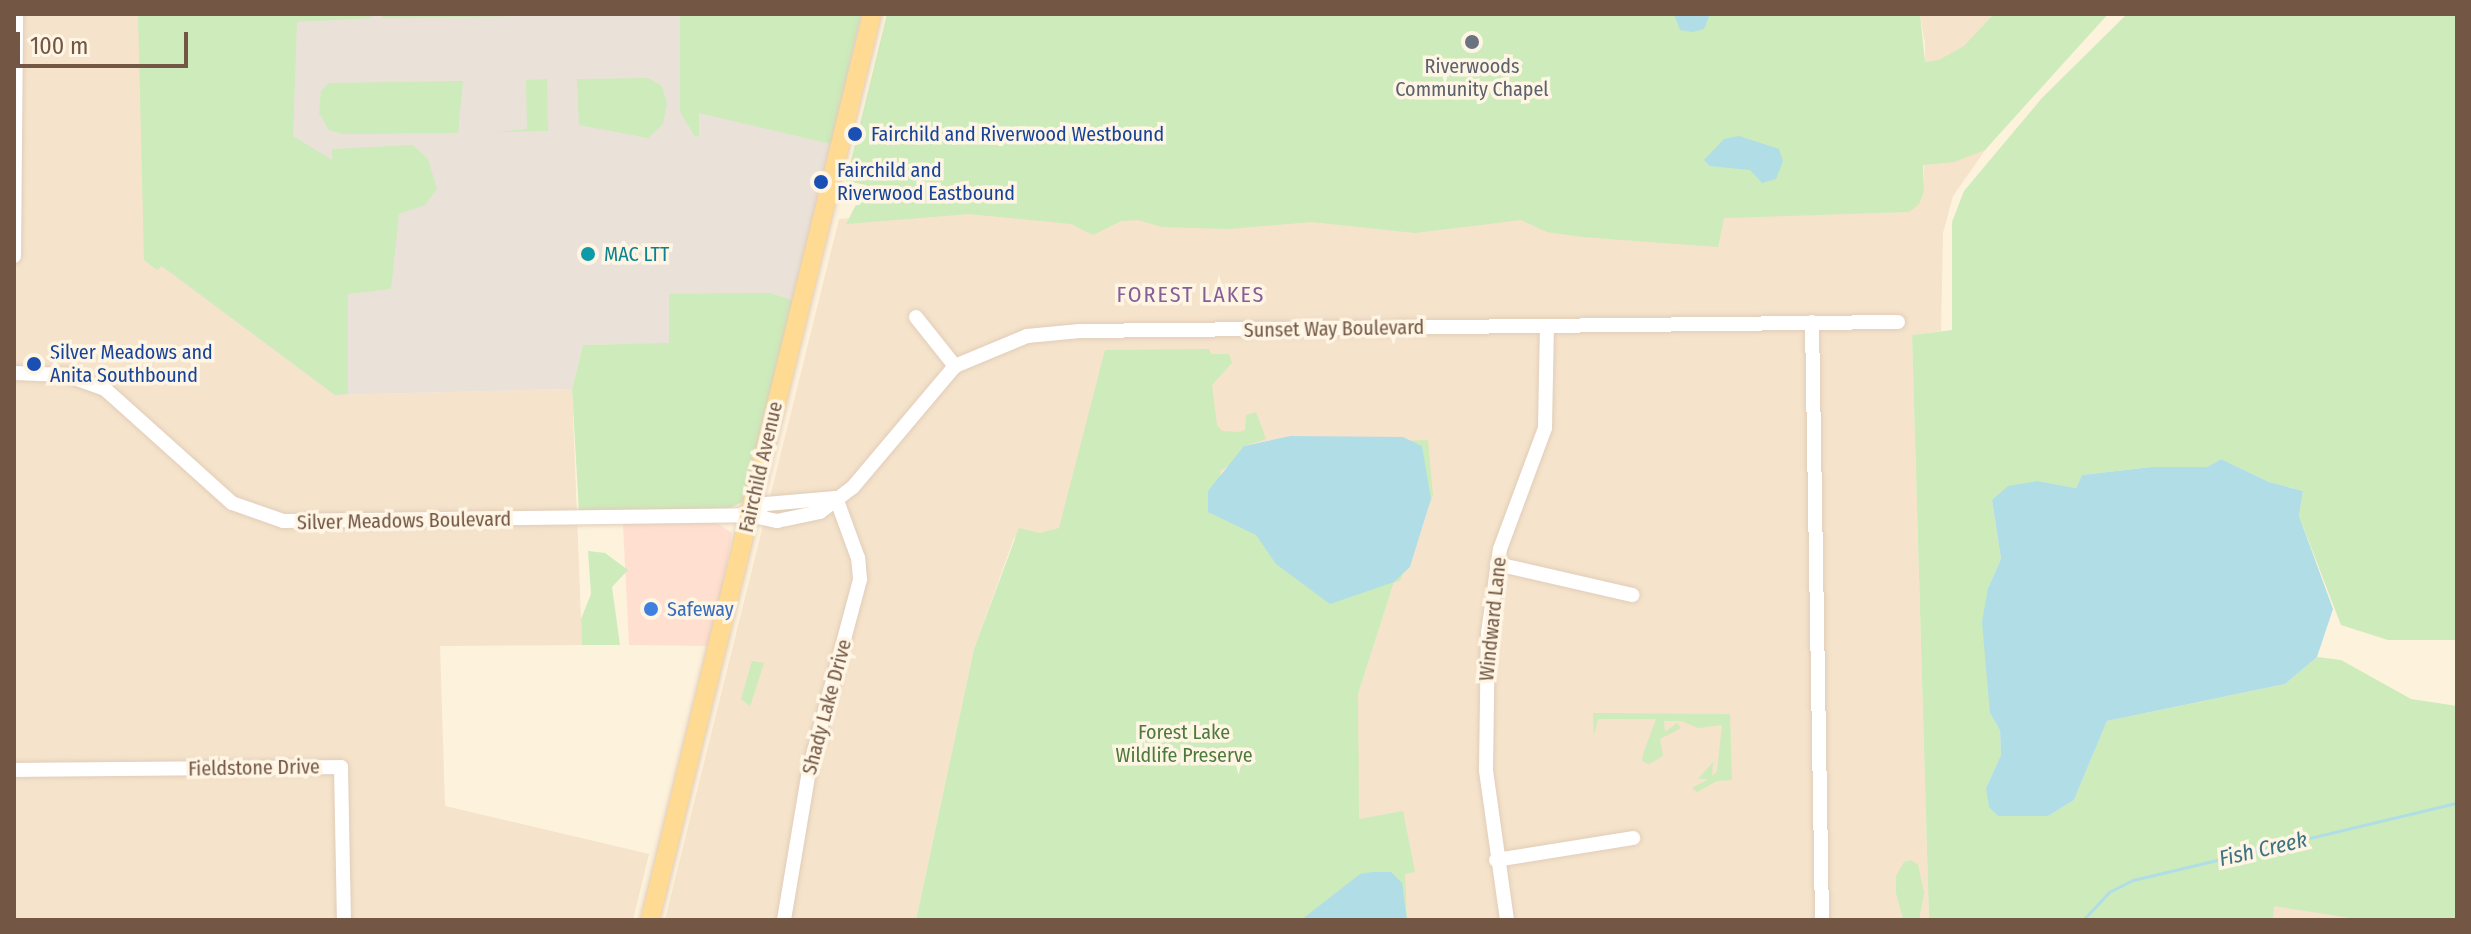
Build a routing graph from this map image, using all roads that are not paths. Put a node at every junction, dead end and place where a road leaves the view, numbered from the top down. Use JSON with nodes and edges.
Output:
{"nodes":[{"id":1,"x":16,"y":14,"type":"edge"},
{"id":2,"x":872,"y":14,"type":"edge"},
{"id":3,"x":14,"y":256,"type":"edge"},
{"id":4,"x":916,"y":317,"type":"dead end"},
{"id":5,"x":1812,"y":322,"type":"junction"},
{"id":6,"x":1898,"y":322,"type":"dead end"},
{"id":7,"x":1547,"y":326,"type":"junction"},
{"id":8,"x":955,"y":366,"type":"junction"},
{"id":9,"x":14,"y":373,"type":"edge"},
{"id":10,"x":836,"y":498,"type":"junction"},
{"id":11,"x":749,"y":515,"type":"junction"},
{"id":12,"x":1497,"y":564,"type":"junction"},
{"id":13,"x":1632,"y":595,"type":"dead end"},
{"id":14,"x":14,"y":770,"type":"edge"},
{"id":15,"x":1633,"y":838,"type":"dead end"},
{"id":16,"x":1496,"y":860,"type":"junction"},
{"id":17,"x":344,"y":920,"type":"edge"},
{"id":18,"x":650,"y":920,"type":"edge"},
{"id":19,"x":784,"y":920,"type":"edge"},
{"id":20,"x":1507,"y":920,"type":"edge"},
{"id":21,"x":1822,"y":920,"type":"edge"}],
"edges":[{"from":1,"to":3,"type":"street"},
{"from":2,"to":11,"type":"main road","name":"Fairchild Avenue"},
{"from":4,"to":8,"type":"street"},
{"from":5,"to":6,"type":"street","name":"Sunset Way Boulevard"},
{"from":5,"to":7,"type":"street","name":"Sunset Way Boulevard"},
{"from":5,"to":21,"type":"street"},
{"from":7,"to":8,"type":"street","name":"Sunset Way Boulevard"},
{"from":7,"to":12,"type":"street","name":"Windward Lane"},
{"from":8,"to":10,"type":"street","name":"Sunset Way Boulevard"},
{"from":9,"to":11,"type":"street","name":"Silver Meadows Boulevard"},
{"from":10,"to":11,"type":"street"},
{"from":10,"to":19,"type":"street","name":"Shady Lake Drive"},
{"from":11,"to":18,"type":"main road","name":"Fairchild Avenue"},
{"from":12,"to":13,"type":"street"},
{"from":12,"to":16,"type":"street","name":"Windward Lane"},
{"from":14,"to":17,"type":"street","name":"Fieldstone Drive"},
{"from":15,"to":16,"type":"street"},
{"from":16,"to":20,"type":"street","name":"Windward Lane"}]}
